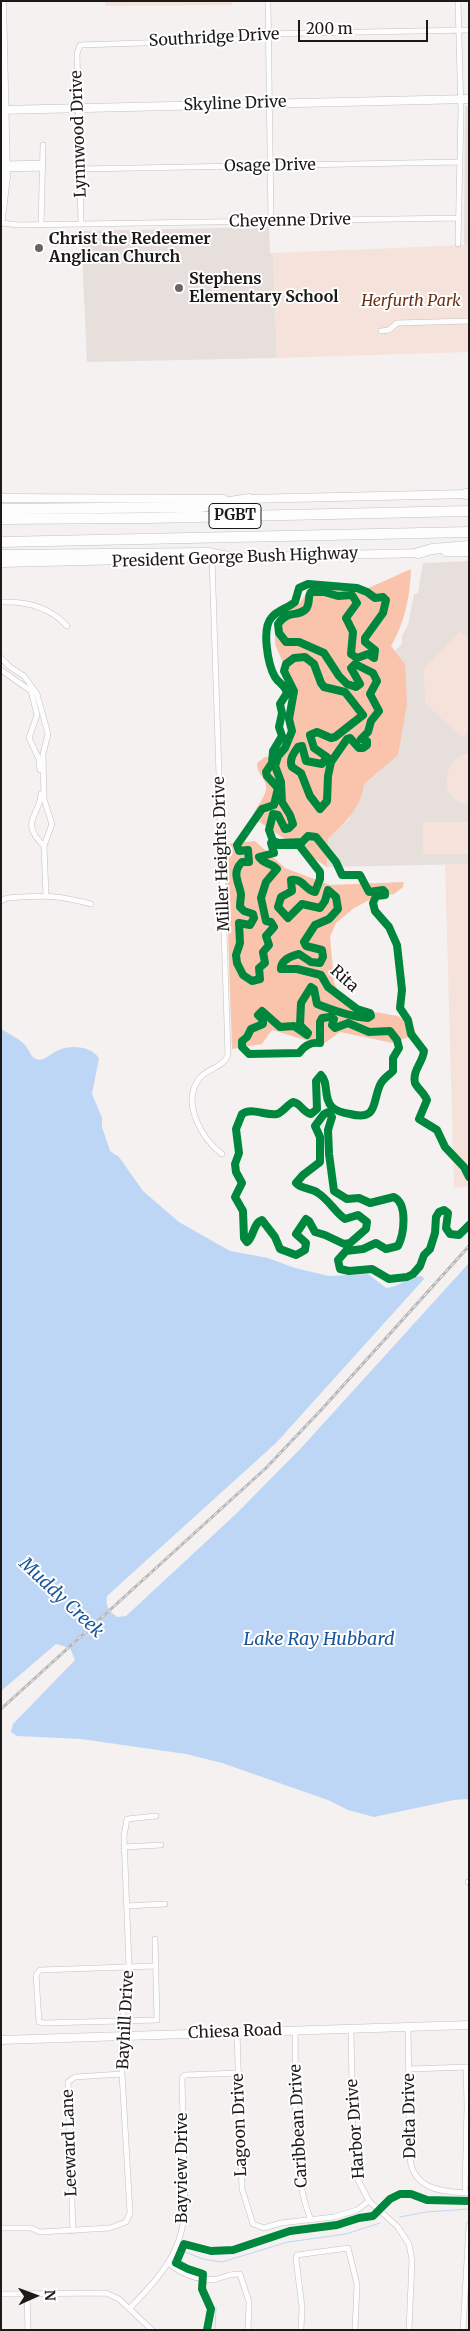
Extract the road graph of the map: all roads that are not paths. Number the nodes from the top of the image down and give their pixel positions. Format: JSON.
{"nodes":[{"id":1,"x":2,"y":1,"type":"edge"},
{"id":2,"x":268,"y":1,"type":"edge"},
{"id":3,"x":458,"y":1,"type":"edge"},
{"id":4,"x":459,"y":30,"type":"junction"},
{"id":5,"x":469,"y":30,"type":"edge"},
{"id":6,"x":268,"y":35,"type":"junction"},
{"id":7,"x":80,"y":45,"type":"joint"},
{"id":8,"x":2,"y":48,"type":"edge"},
{"id":9,"x":465,"y":99,"type":"edge"},
{"id":10,"x":268,"y":102,"type":"junction"},
{"id":11,"x":79,"y":108,"type":"junction"},
{"id":12,"x":3,"y":110,"type":"edge"},
{"id":13,"x":43,"y":145,"type":"dead end"},
{"id":14,"x":458,"y":162,"type":"junction"},
{"id":15,"x":43,"y":165,"type":"junction"},
{"id":16,"x":271,"y":165,"type":"junction"},
{"id":17,"x":6,"y":167,"type":"junction"},
{"id":18,"x":81,"y":170,"type":"junction"},
{"id":19,"x":458,"y":218,"type":"junction"},
{"id":20,"x":1,"y":219,"type":"edge"},
{"id":21,"x":272,"y":222,"type":"junction"},
{"id":22,"x":1,"y":223,"type":"edge"},
{"id":23,"x":81,"y":224,"type":"junction"},
{"id":24,"x":41,"y":225,"type":"junction"},
{"id":25,"x":458,"y":244,"type":"dead end"},
{"id":26,"x":469,"y":321,"type":"edge"},
{"id":27,"x":381,"y":332,"type":"dead end"},
{"id":28,"x":468,"y":494,"type":"edge"},
{"id":29,"x":1,"y":498,"type":"edge"},
{"id":30,"x":249,"y":499,"type":"junction"},
{"id":31,"x":1,"y":509,"type":"edge"},
{"id":32,"x":469,"y":510,"type":"edge"},
{"id":33,"x":1,"y":519,"type":"edge"},
{"id":34,"x":469,"y":532,"type":"edge"},
{"id":35,"x":1,"y":542,"type":"edge"},
{"id":36,"x":469,"y":546,"type":"edge"},
{"id":37,"x":469,"y":552,"type":"edge"},
{"id":38,"x":418,"y":553,"type":"junction"},
{"id":39,"x":1,"y":555,"type":"edge"},
{"id":40,"x":229,"y":557,"type":"junction"},
{"id":41,"x":212,"y":558,"type":"junction"},
{"id":42,"x":1,"y":564,"type":"edge"},
{"id":43,"x":1,"y":602,"type":"edge"},
{"id":44,"x":67,"y":626,"type":"dead end"},
{"id":45,"x":1,"y":658,"type":"edge"},
{"id":46,"x":1,"y":670,"type":"edge"},
{"id":47,"x":29,"y":686,"type":"junction"},
{"id":48,"x":42,"y":776,"type":"junction"},
{"id":49,"x":44,"y":846,"type":"junction"},
{"id":50,"x":46,"y":895,"type":"junction"},
{"id":51,"x":1,"y":901,"type":"edge"},
{"id":52,"x":92,"y":904,"type":"dead end"},
{"id":53,"x":222,"y":1154,"type":"dead end"},
{"id":54,"x":156,"y":1816,"type":"dead end"},
{"id":55,"x":161,"y":1845,"type":"dead end"},
{"id":56,"x":124,"y":1847,"type":"junction"},
{"id":57,"x":165,"y":1904,"type":"dead end"},
{"id":58,"x":127,"y":1906,"type":"junction"},
{"id":59,"x":155,"y":1939,"type":"dead end"},
{"id":60,"x":156,"y":1966,"type":"junction"},
{"id":61,"x":129,"y":1967,"type":"junction"},
{"id":62,"x":123,"y":2021,"type":"junction"},
{"id":63,"x":469,"y":2025,"type":"edge"},
{"id":64,"x":408,"y":2027,"type":"junction"},
{"id":65,"x":351,"y":2029,"type":"junction"},
{"id":66,"x":295,"y":2030,"type":"junction"},
{"id":67,"x":237,"y":2032,"type":"junction"},
{"id":68,"x":123,"y":2034,"type":"junction"},
{"id":69,"x":1,"y":2040,"type":"edge"},
{"id":70,"x":467,"y":2067,"type":"edge"},
{"id":71,"x":409,"y":2069,"type":"junction"},
{"id":72,"x":122,"y":2074,"type":"junction"},
{"id":73,"x":239,"y":2074,"type":"junction"},
{"id":74,"x":467,"y":2193,"type":"edge"},
{"id":75,"x":369,"y":2201,"type":"junction"},
{"id":76,"x":311,"y":2220,"type":"junction"},
{"id":77,"x":469,"y":2225,"type":"edge"},
{"id":78,"x":1,"y":2228,"type":"edge"},
{"id":79,"x":73,"y":2231,"type":"junction"},
{"id":80,"x":169,"y":2264,"type":"junction"},
{"id":81,"x":1,"y":2294,"type":"edge"},
{"id":82,"x":27,"y":2294,"type":"junction"},
{"id":83,"x":130,"y":2308,"type":"junction"},
{"id":84,"x":28,"y":2330,"type":"edge"},
{"id":85,"x":151,"y":2330,"type":"edge"},
{"id":86,"x":248,"y":2330,"type":"edge"},
{"id":87,"x":301,"y":2330,"type":"edge"},
{"id":88,"x":355,"y":2330,"type":"edge"},
{"id":89,"x":409,"y":2330,"type":"edge"},
{"id":90,"x":463,"y":2330,"type":"edge"}],
"edges":[{"from":1,"to":8,"type":"main road"},
{"from":2,"to":6,"type":"street"},
{"from":3,"to":4,"type":"street"},
{"from":4,"to":5,"type":"street","name":"Southridge Drive"},
{"from":4,"to":6,"type":"street","name":"Southridge Drive"},
{"from":4,"to":9,"type":"street"},
{"from":6,"to":7,"type":"street","name":"Southridge Drive"},
{"from":6,"to":10,"type":"street"},
{"from":7,"to":11,"type":"street","name":"Lynnwood Drive"},
{"from":8,"to":12,"type":"main road"},
{"from":9,"to":10,"type":"main road","name":"Skyline Drive"},
{"from":9,"to":14,"type":"street"},
{"from":10,"to":11,"type":"main road","name":"Skyline Drive"},
{"from":10,"to":16,"type":"street"},
{"from":11,"to":12,"type":"main road","name":"Skyline Drive"},
{"from":11,"to":18,"type":"street","name":"Lynnwood Drive"},
{"from":12,"to":17,"type":"main road"},
{"from":13,"to":15,"type":"street"},
{"from":14,"to":16,"type":"street","name":"Osage Drive"},
{"from":14,"to":19,"type":"street"},
{"from":15,"to":17,"type":"street"},
{"from":15,"to":24,"type":"street"},
{"from":16,"to":18,"type":"street","name":"Osage Drive"},
{"from":16,"to":21,"type":"street"},
{"from":17,"to":20,"type":"main road"},
{"from":18,"to":23,"type":"street","name":"Lynnwood Drive"},
{"from":19,"to":21,"type":"street","name":"Cheyenne Drive"},
{"from":19,"to":25,"type":"street"},
{"from":21,"to":23,"type":"street","name":"Cheyenne Drive"},
{"from":22,"to":24,"type":"street","name":"Cheyenne Drive"},
{"from":23,"to":24,"type":"street","name":"Cheyenne Drive"},
{"from":26,"to":27,"type":"street"},
{"from":28,"to":30,"type":"main road"},
{"from":29,"to":30,"type":"main road"},
{"from":30,"to":31,"type":"highway"},
{"from":32,"to":33,"type":"highway","number":"PGBT"},
{"from":34,"to":35,"type":"highway","number":"PGBT"},
{"from":36,"to":38,"type":"highway"},
{"from":37,"to":38,"type":"main road","name":"President George Bush Highway"},
{"from":38,"to":40,"type":"main road","name":"President George Bush Highway"},
{"from":39,"to":40,"type":"highway"},
{"from":40,"to":41,"type":"main road","name":"President George Bush Highway"},
{"from":41,"to":42,"type":"main road","name":"President George Bush Highway"},
{"from":41,"to":53,"type":"street","name":"Miller Heights Drive"},
{"from":43,"to":44,"type":"street"},
{"from":45,"to":47,"type":"street"},
{"from":46,"to":47,"type":"street"},
{"from":47,"to":48,"type":"street"},
{"from":47,"to":48,"type":"street"},
{"from":48,"to":49,"type":"street"},
{"from":48,"to":49,"type":"street"},
{"from":49,"to":50,"type":"street"},
{"from":50,"to":51,"type":"street"},
{"from":50,"to":52,"type":"street"},
{"from":54,"to":56,"type":"street","name":"Bayhill Drive"},
{"from":55,"to":56,"type":"street"},
{"from":56,"to":58,"type":"street","name":"Bayhill Drive"},
{"from":57,"to":58,"type":"street"},
{"from":58,"to":61,"type":"street","name":"Bayhill Drive"},
{"from":59,"to":60,"type":"street"},
{"from":60,"to":61,"type":"street"},
{"from":60,"to":62,"type":"street"},
{"from":61,"to":62,"type":"street","name":"Bayhill Drive"},
{"from":61,"to":62,"type":"street"},
{"from":62,"to":68,"type":"street","name":"Bayhill Drive"},
{"from":63,"to":64,"type":"main road","name":"Chiesa Road"},
{"from":64,"to":65,"type":"main road","name":"Chiesa Road"},
{"from":64,"to":71,"type":"street","name":"Delta Drive"},
{"from":65,"to":66,"type":"main road","name":"Chiesa Road"},
{"from":65,"to":75,"type":"street","name":"Harbor Drive"},
{"from":66,"to":67,"type":"main road","name":"Chiesa Road"},
{"from":66,"to":76,"type":"street","name":"Caribbean Drive"},
{"from":67,"to":68,"type":"main road","name":"Chiesa Road"},
{"from":67,"to":73,"type":"street","name":"Lagoon Drive"},
{"from":68,"to":69,"type":"main road","name":"Chiesa Road"},
{"from":68,"to":72,"type":"street","name":"Bayhill Drive"},
{"from":70,"to":71,"type":"street"},
{"from":70,"to":74,"type":"street"},
{"from":71,"to":74,"type":"street","name":"Delta Drive"},
{"from":72,"to":79,"type":"street","name":"Bayhill Drive"},
{"from":72,"to":79,"type":"street","name":"Leeward Lane"},
{"from":73,"to":76,"type":"street","name":"Lagoon Drive"},
{"from":73,"to":80,"type":"street","name":"Bayview Drive"},
{"from":75,"to":76,"type":"street"},
{"from":75,"to":89,"type":"street","name":"Harbor Drive"},
{"from":77,"to":90,"type":"street"},
{"from":78,"to":79,"type":"street"},
{"from":80,"to":83,"type":"street","name":"Bayview Drive"},
{"from":80,"to":86,"type":"street"},
{"from":81,"to":82,"type":"street"},
{"from":82,"to":83,"type":"street"},
{"from":82,"to":84,"type":"street"},
{"from":83,"to":85,"type":"street"},
{"from":87,"to":88,"type":"street"}]}
